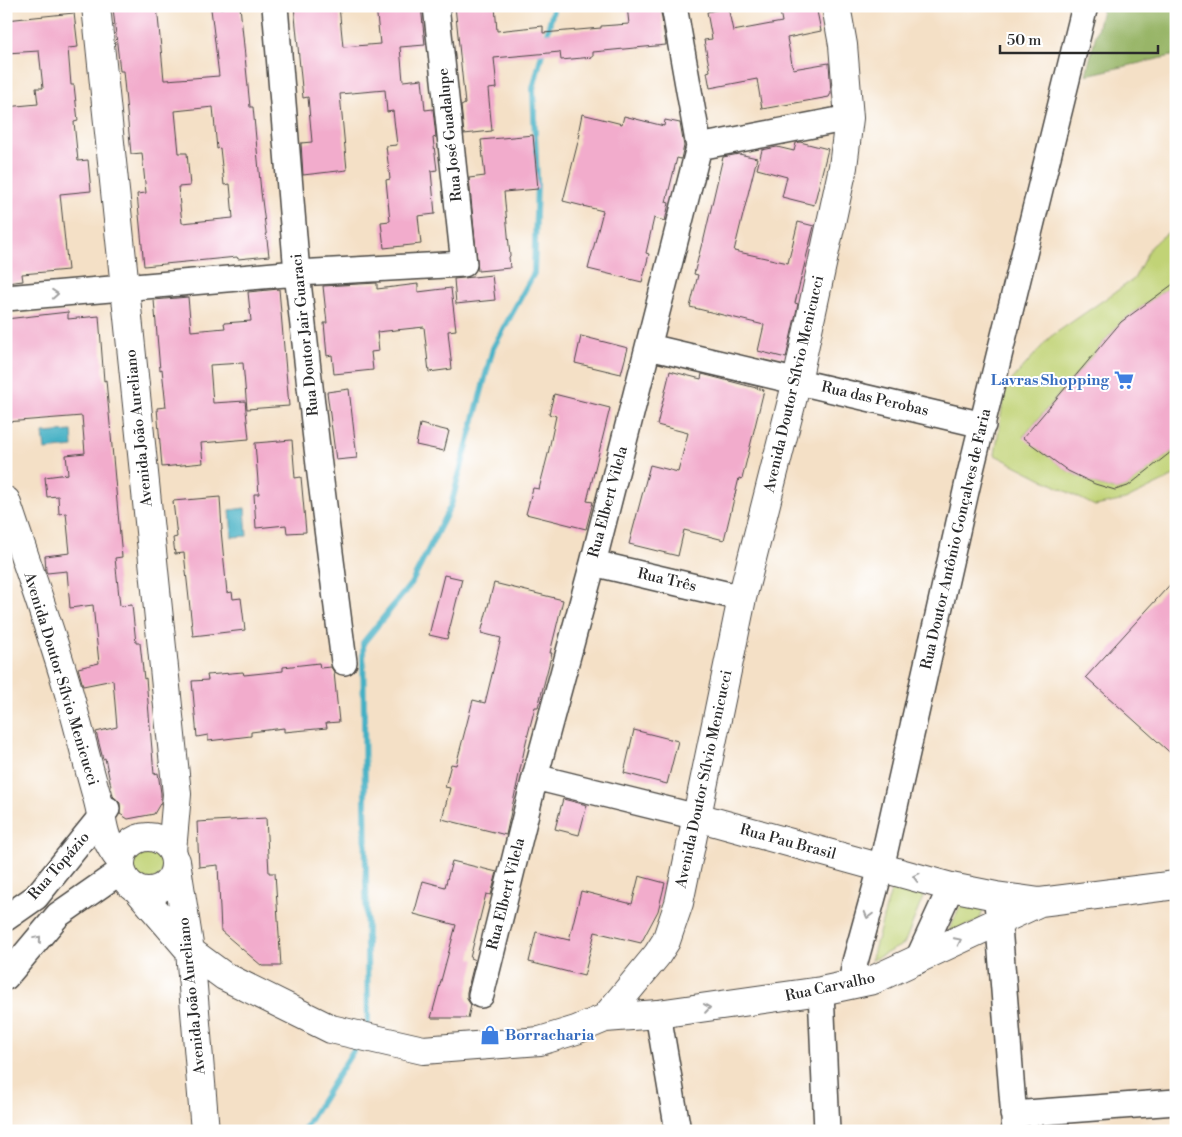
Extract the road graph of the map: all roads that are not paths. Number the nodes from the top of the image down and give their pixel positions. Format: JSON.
{"nodes":[{"id":1,"x":96,"y":6,"type":"edge"},
{"id":2,"x":275,"y":6,"type":"edge"},
{"id":3,"x":436,"y":6,"type":"edge"},
{"id":4,"x":674,"y":6,"type":"edge"},
{"id":5,"x":836,"y":6,"type":"edge"},
{"id":6,"x":1085,"y":6,"type":"edge"},
{"id":7,"x":849,"y":118,"type":"junction"},
{"id":8,"x":699,"y":148,"type":"junction"},
{"id":9,"x":298,"y":273,"type":"junction"},
{"id":10,"x":125,"y":289,"type":"junction"},
{"id":11,"x":6,"y":298,"type":"edge"},
{"id":12,"x":649,"y":347,"type":"junction"},
{"id":13,"x":797,"y":381,"type":"junction"},
{"id":14,"x":983,"y":425,"type":"junction"},
{"id":15,"x":6,"y":502,"type":"edge"},
{"id":16,"x":592,"y":563,"type":"junction"},
{"id":17,"x":742,"y":598,"type":"junction"},
{"id":18,"x":344,"y":662,"type":"dead end"},
{"id":19,"x":536,"y":776,"type":"junction"},
{"id":20,"x":176,"y":794,"type":"junction"},
{"id":21,"x":102,"y":808,"type":"junction"},
{"id":22,"x":696,"y":817,"type":"junction"},
{"id":23,"x":174,"y":856,"type":"junction"},
{"id":24,"x":132,"y":859,"type":"junction"},
{"id":25,"x":881,"y":868,"type":"junction"},
{"id":26,"x":1176,"y":885,"type":"edge"},
{"id":27,"x":952,"y":887,"type":"junction"},
{"id":28,"x":36,"y":897,"type":"junction"},
{"id":29,"x":997,"y":909,"type":"junction"},
{"id":30,"x":58,"y":915,"type":"junction"},
{"id":31,"x":6,"y":918,"type":"edge"},
{"id":32,"x":190,"y":951,"type":"junction"},
{"id":33,"x":917,"y":960,"type":"junction"},
{"id":34,"x":6,"y":977,"type":"edge"},
{"id":35,"x":851,"y":985,"type":"junction"},
{"id":36,"x":821,"y":991,"type":"junction"},
{"id":37,"x":481,"y":995,"type":"dead end"},
{"id":38,"x":658,"y":1014,"type":"junction"},
{"id":39,"x":605,"y":1018,"type":"junction"},
{"id":40,"x":1176,"y":1102,"type":"edge"},
{"id":41,"x":1014,"y":1122,"type":"edge"},
{"id":42,"x":205,"y":1131,"type":"edge"},
{"id":43,"x":678,"y":1131,"type":"edge"},
{"id":44,"x":827,"y":1131,"type":"edge"}],
"edges":[{"from":1,"to":10,"type":"main road","name":"Avenida João Aureliano"},
{"from":2,"to":9,"type":"street","name":"Rua Doutor Jair Guaraci"},
{"from":3,"to":9,"type":"street","name":"Rua José Guadalupe"},
{"from":4,"to":8,"type":"street","name":"Rua Elbert Vilela"},
{"from":5,"to":7,"type":"main road","name":"Avenida Doutor Sílvio Menicucci"},
{"from":6,"to":14,"type":"street","name":"Rua Doutor Antônio Gonçalves de Faria"},
{"from":7,"to":8,"type":"street"},
{"from":7,"to":13,"type":"main road","name":"Avenida Doutor Sílvio Menicucci"},
{"from":8,"to":12,"type":"street","name":"Rua Elbert Vilela"},
{"from":9,"to":10,"type":"street"},
{"from":9,"to":18,"type":"street","name":"Rua Doutor Jair Guaraci"},
{"from":11,"to":10,"type":"street","one_way":true},
{"from":10,"to":20,"type":"main road","name":"Avenida João Aureliano"},
{"from":12,"to":13,"type":"street","name":"Rua das Perobas"},
{"from":12,"to":16,"type":"street","name":"Rua Elbert Vilela"},
{"from":13,"to":14,"type":"street","name":"Rua das Perobas"},
{"from":13,"to":17,"type":"main road","name":"Avenida Doutor Sílvio Menicucci"},
{"from":14,"to":25,"type":"street","name":"Rua Doutor Antônio Gonçalves de Faria"},
{"from":15,"to":21,"type":"main road","name":"Avenida Doutor Sílvio Menicucci"},
{"from":16,"to":17,"type":"street","name":"Rua Três"},
{"from":16,"to":19,"type":"street","name":"Rua Elbert Vilela"},
{"from":17,"to":22,"type":"main road","name":"Avenida Doutor Sílvio Menicucci"},
{"from":19,"to":22,"type":"street","name":"Rua Pau Brasil"},
{"from":19,"to":37,"type":"street","name":"Rua Elbert Vilela"},
{"from":20,"to":23,"type":"main road","name":"Avenida João Aureliano"},
{"from":20,"to":24,"type":"main road"},
{"from":21,"to":24,"type":"main road","name":"Avenida Doutor Sílvio Menicucci"},
{"from":21,"to":28,"type":"street","name":"Rua Topázio"},
{"from":22,"to":25,"type":"main road","name":"Rua Pau Brasil"},
{"from":22,"to":39,"type":"main road","name":"Avenida Doutor Sílvio Menicucci"},
{"from":23,"to":24,"type":"main road"},
{"from":23,"to":24,"type":"main road"},
{"from":23,"to":32,"type":"main road","name":"Avenida João Aureliano"},
{"from":24,"to":30,"type":"street"},
{"from":24,"to":32,"type":"main road","name":"Avenida Doutor Sílvio Menicucci"},
{"from":27,"to":25,"type":"main road","name":"Rua Pau Brasil","one_way":true},
{"from":25,"to":35,"type":"street","name":"Rua Doutor Antônio Gonçalves de Faria","one_way":true},
{"from":26,"to":29,"type":"main road","name":"Rua Pau Brasil"},
{"from":27,"to":29,"type":"main road","name":"Rua Pau Brasil"},
{"from":27,"to":33,"type":"street"},
{"from":28,"to":30,"type":"street"},
{"from":28,"to":31,"type":"street","name":"Rua Topázio"},
{"from":33,"to":29,"type":"main road","name":"Rua Carvalho","one_way":true},
{"from":29,"to":41,"type":"street"},
{"from":34,"to":30,"type":"street","one_way":true},
{"from":32,"to":39,"type":"main road","name":"Avenida Doutor Sílvio Menicucci"},
{"from":32,"to":42,"type":"main road","name":"Avenida João Aureliano"},
{"from":33,"to":35,"type":"main road","name":"Rua Carvalho"},
{"from":35,"to":36,"type":"main road","name":"Rua Carvalho"},
{"from":38,"to":36,"type":"main road","name":"Rua Carvalho","one_way":true},
{"from":36,"to":44,"type":"street"},
{"from":38,"to":39,"type":"main road","name":"Rua Carvalho"},
{"from":38,"to":43,"type":"street"},
{"from":40,"to":41,"type":"street"}]}
